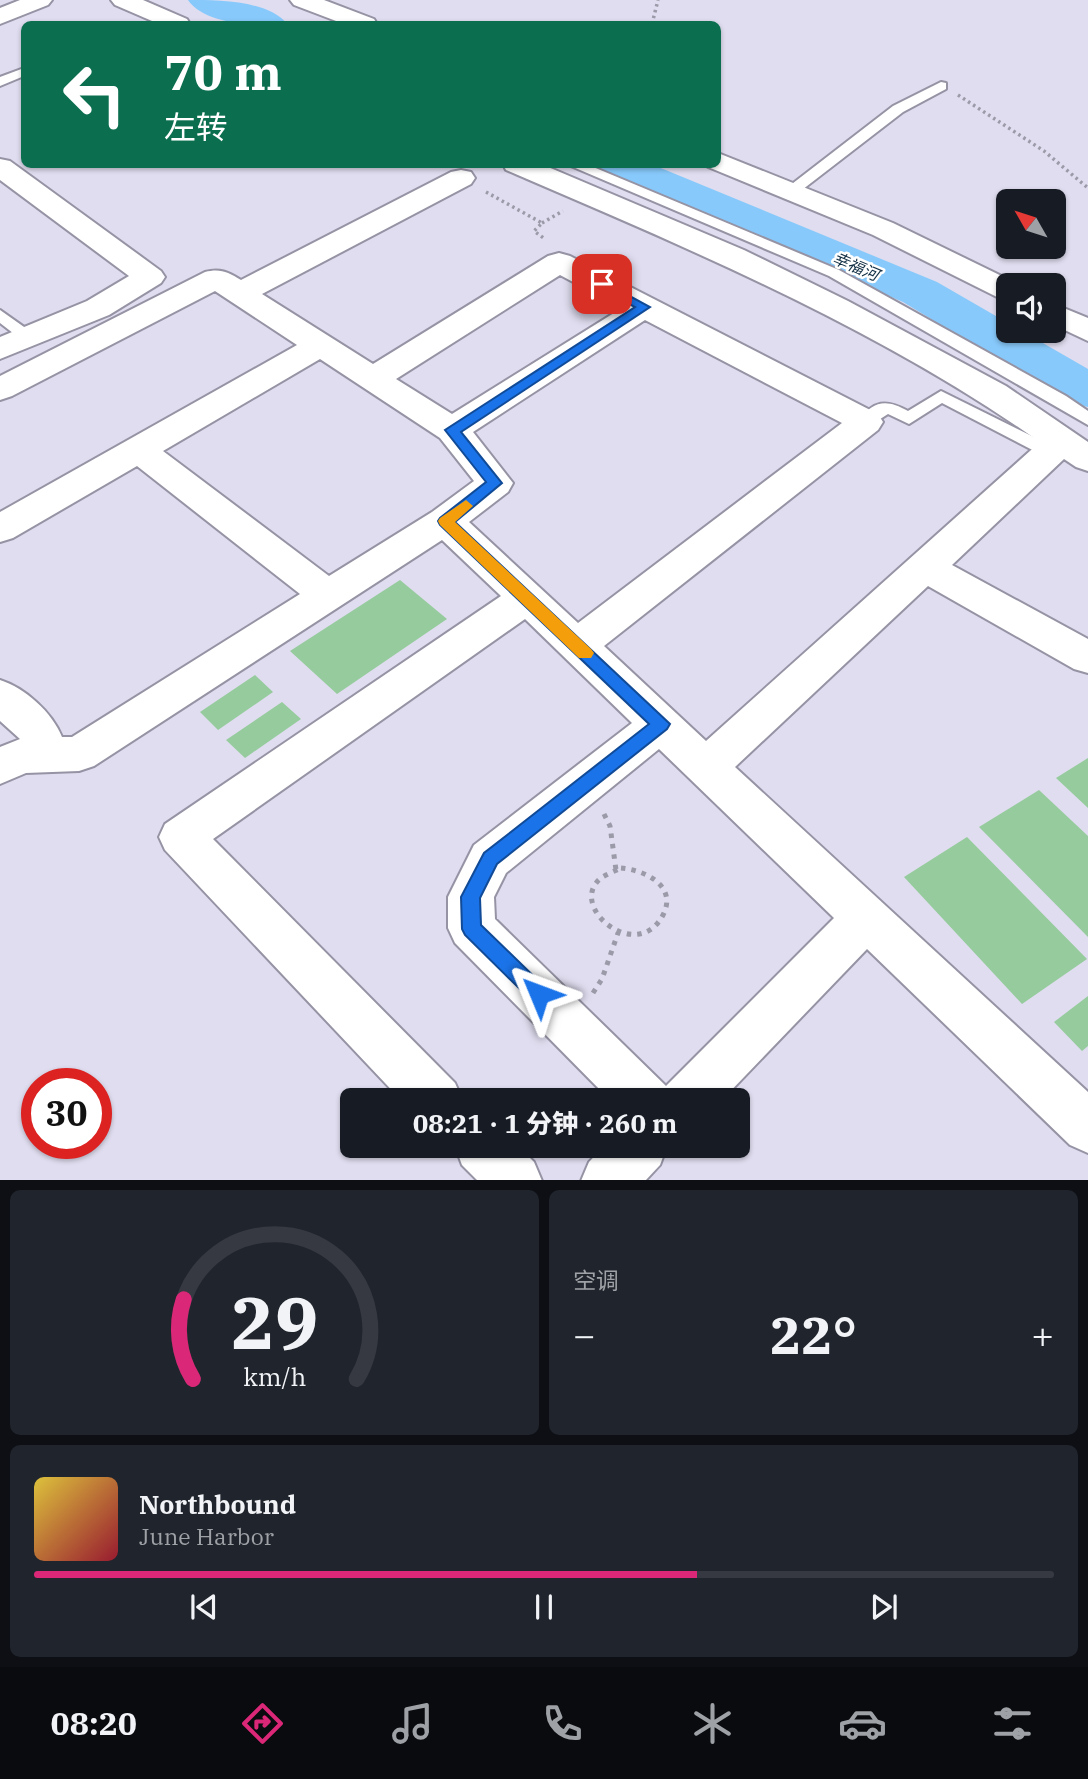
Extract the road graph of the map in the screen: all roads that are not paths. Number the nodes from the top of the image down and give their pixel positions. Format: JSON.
{"nodes":[{"id":1,"x":40,"y":0,"type":"edge"},
{"id":2,"x":123,"y":0,"type":"edge"},
{"id":3,"x":302,"y":0,"type":"edge"},
{"id":4,"x":0,"y":17,"type":"edge"},
{"id":5,"x":171,"y":21,"type":"edge"},
{"id":6,"x":357,"y":21,"type":"edge"},
{"id":7,"x":21,"y":73,"type":"edge"},
{"id":8,"x":0,"y":82,"type":"edge"},
{"id":9,"x":941,"y":86,"type":"road end"},
{"id":10,"x":721,"y":162,"type":"edge"},
{"id":11,"x":0,"y":167,"type":"edge"},
{"id":12,"x":542,"y":168,"type":"edge"},
{"id":13,"x":575,"y":173,"type":"edge"},
{"id":14,"x":461,"y":178,"type":"road end"},
{"id":15,"x":793,"y":190,"type":"junction"},
{"id":16,"x":686,"y":223,"type":"junction"},
{"id":17,"x":808,"y":262,"type":"junction"},
{"id":18,"x":783,"y":281,"type":"junction"},
{"id":19,"x":996,"y":284,"type":"edge"},
{"id":20,"x":868,"y":290,"type":"junction"},
{"id":21,"x":240,"y":293,"type":"junction"},
{"id":22,"x":644,"y":307,"type":"junction"},
{"id":23,"x":837,"y":309,"type":"junction"},
{"id":24,"x":0,"y":315,"type":"edge"},
{"id":25,"x":1066,"y":319,"type":"edge"},
{"id":26,"x":1088,"y":331,"type":"edge"},
{"id":27,"x":28,"y":337,"type":"junction"},
{"id":28,"x":321,"y":345,"type":"junction"},
{"id":29,"x":0,"y":349,"type":"edge"},
{"id":30,"x":373,"y":379,"type":"junction"},
{"id":31,"x":0,"y":389,"type":"edge"},
{"id":32,"x":866,"y":422,"type":"junction"},
{"id":33,"x":452,"y":430,"type":"junction"},
{"id":34,"x":1072,"y":437,"type":"edge"},
{"id":35,"x":138,"y":449,"type":"junction"},
{"id":36,"x":446,"y":521,"type":"junction"},
{"id":37,"x":0,"y":529,"type":"edge"},
{"id":38,"x":925,"y":567,"type":"junction"},
{"id":39,"x":329,"y":596,"type":"junction"},
{"id":40,"x":527,"y":598,"type":"junction"},
{"id":41,"x":577,"y":645,"type":"junction"},
{"id":42,"x":1088,"y":658,"type":"edge"},
{"id":43,"x":0,"y":696,"type":"edge"},
{"id":44,"x":661,"y":724,"type":"junction"},
{"id":45,"x":47,"y":755,"type":"junction"},
{"id":46,"x":0,"y":766,"type":"edge"},
{"id":47,"x":706,"y":767,"type":"junction"},
{"id":48,"x":866,"y":918,"type":"junction"},
{"id":49,"x":424,"y":1088,"type":"edge"},
{"id":50,"x":634,"y":1088,"type":"edge"},
{"id":51,"x":699,"y":1088,"type":"edge"},
{"id":52,"x":1088,"y":1127,"type":"edge"},
{"id":53,"x":493,"y":1158,"type":"edge"},
{"id":54,"x":630,"y":1158,"type":"edge"},
{"id":55,"x":514,"y":1180,"type":"edge"},
{"id":56,"x":609,"y":1180,"type":"edge"}],
"edges":[{"from":1,"to":4,"type":"street"},
{"from":2,"to":5,"type":"street"},
{"from":3,"to":6,"type":"street"},
{"from":7,"to":8,"type":"lane"},
{"from":9,"to":15,"type":"lane"},
{"from":10,"to":15,"type":"street"},
{"from":11,"to":27,"type":"street"},
{"from":12,"to":13,"type":"street"},
{"from":13,"to":16,"type":"street"},
{"from":14,"to":21,"type":"street"},
{"from":15,"to":19,"type":"street"},
{"from":16,"to":17,"type":"lane"},
{"from":16,"to":18,"type":"street"},
{"from":17,"to":18,"type":"lane"},
{"from":17,"to":20,"type":"lane"},
{"from":18,"to":23,"type":"street"},
{"from":20,"to":23,"type":"lane"},
{"from":20,"to":34,"type":"lane"},
{"from":21,"to":28,"type":"street"},
{"from":21,"to":31,"type":"street"},
{"from":22,"to":30,"type":"street"},
{"from":22,"to":32,"type":"street"},
{"from":22,"to":33,"type":"street"},
{"from":23,"to":34,"type":"street"},
{"from":24,"to":27,"type":"lane"},
{"from":25,"to":26,"type":"street"},
{"from":27,"to":29,"type":"street"},
{"from":28,"to":30,"type":"street"},
{"from":28,"to":35,"type":"street"},
{"from":30,"to":33,"type":"street"},
{"from":32,"to":34,"type":"lane"},
{"from":32,"to":41,"type":"street"},
{"from":33,"to":36,"type":"street"},
{"from":34,"to":38,"type":"street"},
{"from":35,"to":37,"type":"street"},
{"from":35,"to":39,"type":"street"},
{"from":36,"to":39,"type":"street"},
{"from":36,"to":40,"type":"street"},
{"from":38,"to":42,"type":"street"},
{"from":38,"to":47,"type":"street"},
{"from":39,"to":45,"type":"street"},
{"from":40,"to":41,"type":"street"},
{"from":40,"to":49,"type":"street"},
{"from":41,"to":44,"type":"street"},
{"from":43,"to":45,"type":"street"},
{"from":44,"to":47,"type":"street"},
{"from":44,"to":50,"type":"street"},
{"from":45,"to":46,"type":"street"},
{"from":47,"to":48,"type":"street"},
{"from":48,"to":51,"type":"street"},
{"from":48,"to":52,"type":"street"},
{"from":53,"to":55,"type":"street"},
{"from":54,"to":56,"type":"street"}]}
